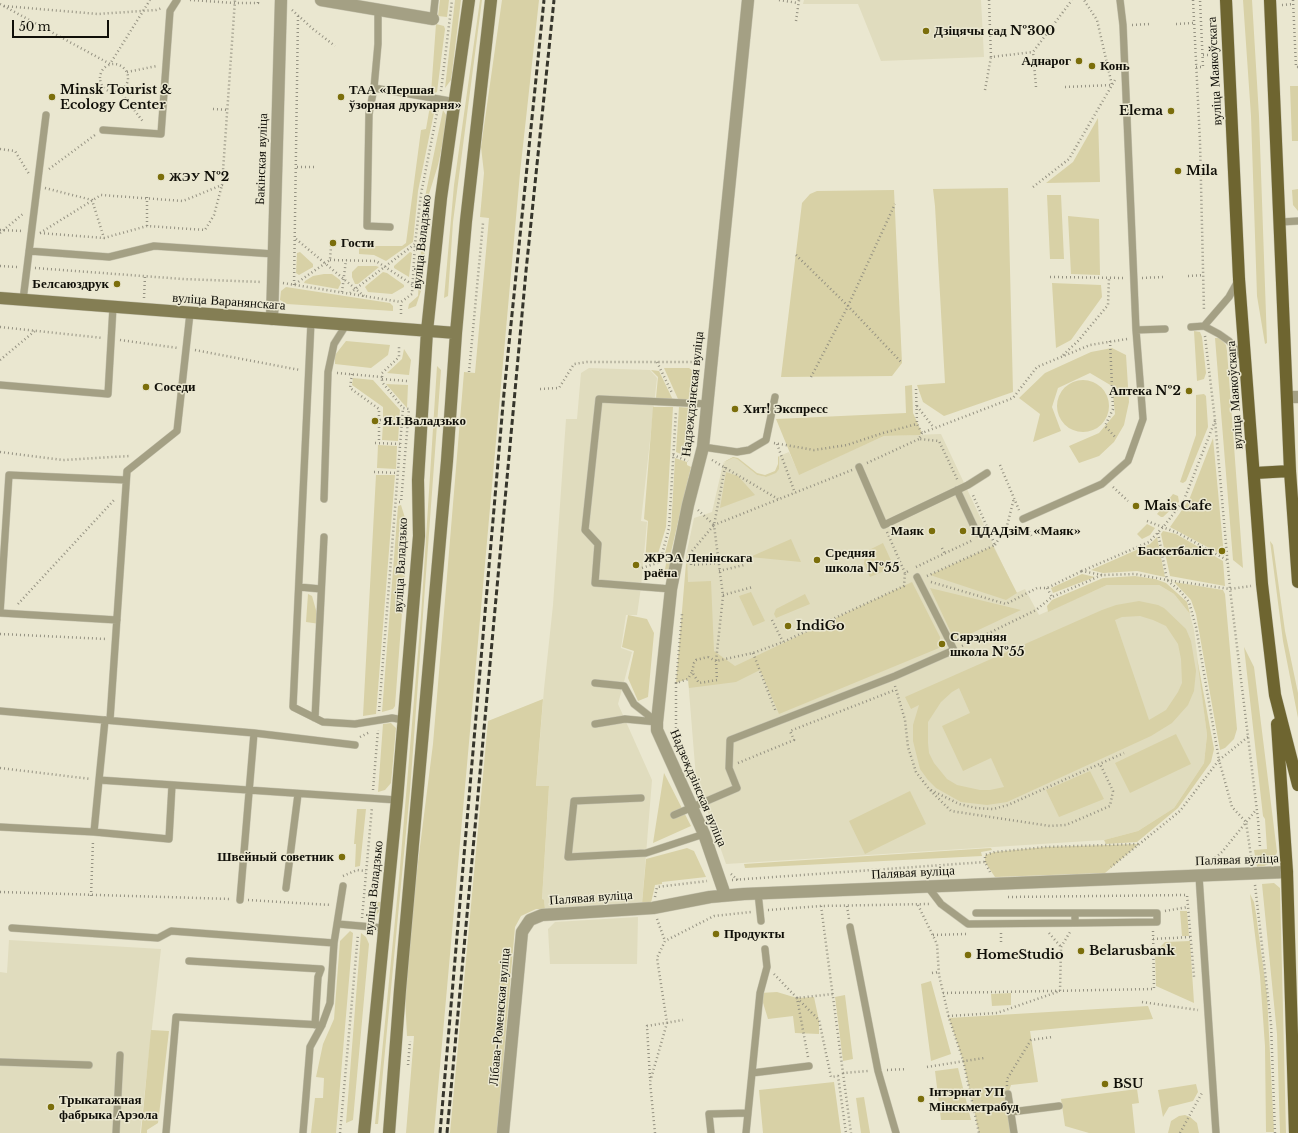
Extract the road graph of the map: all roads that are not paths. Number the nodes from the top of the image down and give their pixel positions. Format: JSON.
{"nodes":[{"id":1,"x":281,"y":0,"type":"edge"},
{"id":2,"x":322,"y":0,"type":"edge"},
{"id":3,"x":435,"y":0,"type":"edge"},
{"id":4,"x":469,"y":0,"type":"edge"},
{"id":5,"x":491,"y":0,"type":"edge"},
{"id":6,"x":748,"y":0,"type":"edge"},
{"id":7,"x":1120,"y":0,"type":"edge"},
{"id":8,"x":1226,"y":0,"type":"edge"},
{"id":9,"x":1270,"y":0,"type":"edge"},
{"id":10,"x":176,"y":2,"type":"edge"},
{"id":11,"x":378,"y":9,"type":"junction"},
{"id":12,"x":433,"y":18,"type":"joint"},
{"id":13,"x":374,"y":88,"type":"junction"},
{"id":14,"x":456,"y":102,"type":"junction"},
{"id":15,"x":46,"y":115,"type":"dead end"},
{"id":16,"x":103,"y":130,"type":"road end"},
{"id":17,"x":1298,"y":221,"type":"edge"},
{"id":18,"x":1280,"y":222,"type":"junction"},
{"id":19,"x":390,"y":226,"type":"dead end"},
{"id":20,"x":29,"y":251,"type":"junction"},
{"id":21,"x":274,"y":254,"type":"junction"},
{"id":22,"x":1239,"y":279,"type":"junction"},
{"id":23,"x":0,"y":298,"type":"edge"},
{"id":24,"x":23,"y":300,"type":"junction"},
{"id":25,"x":113,"y":307,"type":"junction"},
{"id":26,"x":190,"y":313,"type":"junction"},
{"id":27,"x":272,"y":319,"type":"junction"},
{"id":28,"x":311,"y":322,"type":"junction"},
{"id":29,"x":346,"y":325,"type":"junction"},
{"id":30,"x":1204,"y":326,"type":"junction"},
{"id":31,"x":1191,"y":327,"type":"dead end"},
{"id":32,"x":1165,"y":329,"type":"dead end"},
{"id":33,"x":1136,"y":330,"type":"junction"},
{"id":34,"x":427,"y":331,"type":"junction"},
{"id":35,"x":456,"y":333,"type":"junction"},
{"id":36,"x":1246,"y":362,"type":"junction"},
{"id":37,"x":0,"y":385,"type":"edge"},
{"id":38,"x":775,"y":397,"type":"dead end"},
{"id":39,"x":1293,"y":397,"type":"edge"},
{"id":40,"x":708,"y":404,"type":"junction"},
{"id":41,"x":703,"y":447,"type":"junction"},
{"id":42,"x":859,"y":467,"type":"road end"},
{"id":43,"x":1290,"y":471,"type":"junction"},
{"id":44,"x":987,"y":473,"type":"dead end"},
{"id":45,"x":1254,"y":473,"type":"junction"},
{"id":46,"x":126,"y":484,"type":"junction"},
{"id":47,"x":962,"y":487,"type":"junction"},
{"id":48,"x":324,"y":499,"type":"dead end"},
{"id":49,"x":1023,"y":519,"type":"dead end"},
{"id":50,"x":978,"y":535,"type":"road end"},
{"id":51,"x":324,"y":537,"type":"dead end"},
{"id":52,"x":919,"y":578,"type":"road end"},
{"id":53,"x":1298,"y":582,"type":"edge"},
{"id":54,"x":299,"y":587,"type":"junction"},
{"id":55,"x":321,"y":589,"type":"junction"},
{"id":56,"x":671,"y":590,"type":"junction"},
{"id":57,"x":117,"y":620,"type":"junction"},
{"id":58,"x":595,"y":683,"type":"dead end"},
{"id":59,"x":1275,"y":695,"type":"junction"},
{"id":60,"x":0,"y":711,"type":"edge"},
{"id":61,"x":315,"y":718,"type":"junction"},
{"id":62,"x":107,"y":720,"type":"junction"},
{"id":63,"x":404,"y":720,"type":"junction"},
{"id":64,"x":657,"y":722,"type":"junction"},
{"id":65,"x":595,"y":724,"type":"dead end"},
{"id":66,"x":254,"y":733,"type":"junction"},
{"id":67,"x":355,"y":745,"type":"road end"},
{"id":68,"x":99,"y":780,"type":"junction"},
{"id":69,"x":172,"y":785,"type":"junction"},
{"id":70,"x":1298,"y":785,"type":"edge"},
{"id":71,"x":249,"y":790,"type":"junction"},
{"id":72,"x":298,"y":794,"type":"junction"},
{"id":73,"x":641,"y":798,"type":"dead end"},
{"id":74,"x":397,"y":800,"type":"junction"},
{"id":75,"x":693,"y":807,"type":"junction"},
{"id":76,"x":674,"y":815,"type":"dead end"},
{"id":77,"x":0,"y":827,"type":"edge"},
{"id":78,"x":94,"y":832,"type":"junction"},
{"id":79,"x":704,"y":834,"type":"junction"},
{"id":80,"x":1287,"y":872,"type":"junction"},
{"id":81,"x":1199,"y":876,"type":"junction"},
{"id":82,"x":344,"y":886,"type":"dead end"},
{"id":83,"x":928,"y":887,"type":"junction"},
{"id":84,"x":286,"y":888,"type":"dead end"},
{"id":85,"x":758,"y":893,"type":"junction"},
{"id":86,"x":725,"y":895,"type":"junction"},
{"id":87,"x":240,"y":900,"type":"road end"},
{"id":88,"x":976,"y":913,"type":"dead end"},
{"id":89,"x":1076,"y":913,"type":"junction"},
{"id":90,"x":542,"y":915,"type":"joint"},
{"id":91,"x":761,"y":921,"type":"dead end"},
{"id":92,"x":1075,"y":923,"type":"junction"},
{"id":93,"x":338,"y":924,"type":"junction"},
{"id":94,"x":850,"y":925,"type":"road end"},
{"id":95,"x":12,"y":928,"type":"dead end"},
{"id":96,"x":384,"y":928,"type":"junction"},
{"id":97,"x":334,"y":943,"type":"junction"},
{"id":98,"x":765,"y":948,"type":"dead end"},
{"id":99,"x":189,"y":961,"type":"dead end"},
{"id":100,"x":319,"y":1025,"type":"junction"},
{"id":101,"x":120,"y":1055,"type":"dead end"},
{"id":102,"x":0,"y":1062,"type":"edge"},
{"id":103,"x":89,"y":1064,"type":"dead end"},
{"id":104,"x":809,"y":1066,"type":"road end"},
{"id":105,"x":752,"y":1072,"type":"junction"},
{"id":106,"x":1008,"y":1094,"type":"road end"},
{"id":107,"x":1059,"y":1106,"type":"dead end"},
{"id":108,"x":1011,"y":1112,"type":"junction"},
{"id":109,"x":748,"y":1113,"type":"junction"},
{"id":110,"x":116,"y":1133,"type":"edge"},
{"id":111,"x":166,"y":1133,"type":"edge"},
{"id":112,"x":303,"y":1133,"type":"edge"},
{"id":113,"x":364,"y":1133,"type":"edge"},
{"id":114,"x":389,"y":1133,"type":"edge"},
{"id":115,"x":503,"y":1133,"type":"edge"},
{"id":116,"x":711,"y":1133,"type":"edge"},
{"id":117,"x":746,"y":1133,"type":"edge"},
{"id":118,"x":896,"y":1133,"type":"edge"},
{"id":119,"x":1014,"y":1133,"type":"edge"},
{"id":120,"x":1216,"y":1133,"type":"edge"},
{"id":121,"x":1295,"y":1133,"type":"edge"}],
"edges":[{"from":1,"to":21,"type":"street","name":"Бакінская вуліца"},
{"from":2,"to":11,"type":"street"},
{"from":3,"to":12,"type":"lane"},
{"from":4,"to":14,"type":"main road","name":"вуліца Валадзько"},
{"from":5,"to":35,"type":"main road"},
{"from":6,"to":40,"type":"street","name":"Надзеждзінская вуліца"},
{"from":7,"to":33,"type":"lane"},
{"from":8,"to":22,"type":"main road","name":"вуліца Маякоўскага"},
{"from":9,"to":18,"type":"main road"},
{"from":10,"to":16,"type":"lane"},
{"from":11,"to":12,"type":"street"},
{"from":11,"to":13,"type":"lane"},
{"from":13,"to":14,"type":"lane"},
{"from":13,"to":19,"type":"lane"},
{"from":14,"to":34,"type":"main road","name":"вуліца Валадзько"},
{"from":15,"to":20,"type":"lane"},
{"from":17,"to":18,"type":"lane"},
{"from":18,"to":39,"type":"main road"},
{"from":20,"to":21,"type":"lane"},
{"from":20,"to":24,"type":"lane"},
{"from":21,"to":27,"type":"street","name":"Бакінская вуліца"},
{"from":22,"to":30,"type":"lane"},
{"from":22,"to":36,"type":"main road","name":"вуліца Маякоўскага"},
{"from":23,"to":24,"type":"main road","name":"вуліца Варанянскага"},
{"from":24,"to":25,"type":"main road","name":"вуліца Варанянскага"},
{"from":25,"to":26,"type":"main road","name":"вуліца Варанянскага"},
{"from":25,"to":37,"type":"lane"},
{"from":26,"to":27,"type":"main road","name":"вуліца Варанянскага"},
{"from":26,"to":46,"type":"lane"},
{"from":27,"to":28,"type":"main road","name":"вуліца Варанянскага"},
{"from":28,"to":29,"type":"main road","name":"вуліца Варанянскага"},
{"from":28,"to":54,"type":"lane"},
{"from":29,"to":34,"type":"main road","name":"вуліца Варанянскага"},
{"from":29,"to":48,"type":"lane"},
{"from":30,"to":31,"type":"lane"},
{"from":30,"to":36,"type":"lane"},
{"from":32,"to":33,"type":"lane"},
{"from":33,"to":49,"type":"lane"},
{"from":34,"to":35,"type":"main road","name":"вуліца Варанянскага"},
{"from":34,"to":63,"type":"main road","name":"вуліца Валадзько"},
{"from":35,"to":114,"type":"main road"},
{"from":36,"to":45,"type":"main road","name":"вуліца Маякоўскага"},
{"from":38,"to":41,"type":"lane"},
{"from":39,"to":43,"type":"main road"},
{"from":40,"to":41,"type":"street","name":"Надзеждзінская вуліца"},
{"from":40,"to":56,"type":"lane"},
{"from":41,"to":56,"type":"street","name":"Надзеждзінская вуліца"},
{"from":42,"to":47,"type":"lane"},
{"from":43,"to":45,"type":"main road"},
{"from":43,"to":53,"type":"main road"},
{"from":44,"to":47,"type":"lane"},
{"from":45,"to":59,"type":"main road","name":"вуліца Маякоўскага"},
{"from":46,"to":57,"type":"lane"},
{"from":46,"to":57,"type":"lane"},
{"from":47,"to":50,"type":"lane"},
{"from":51,"to":55,"type":"lane"},
{"from":52,"to":75,"type":"lane"},
{"from":54,"to":55,"type":"lane"},
{"from":54,"to":61,"type":"lane"},
{"from":55,"to":61,"type":"lane"},
{"from":56,"to":64,"type":"street","name":"Надзеждзінская вуліца"},
{"from":57,"to":62,"type":"lane"},
{"from":58,"to":64,"type":"lane"},
{"from":59,"to":70,"type":"main road","name":"вуліца Маякоўскага"},
{"from":59,"to":80,"type":"main road"},
{"from":60,"to":62,"type":"lane"},
{"from":61,"to":63,"type":"lane"},
{"from":62,"to":66,"type":"lane"},
{"from":62,"to":68,"type":"lane"},
{"from":63,"to":74,"type":"main road","name":"вуліца Валадзько"},
{"from":64,"to":65,"type":"lane"},
{"from":64,"to":75,"type":"street","name":"Надзеждзінская вуліца"},
{"from":66,"to":67,"type":"lane"},
{"from":66,"to":71,"type":"lane"},
{"from":68,"to":69,"type":"lane"},
{"from":68,"to":78,"type":"lane"},
{"from":69,"to":71,"type":"lane"},
{"from":69,"to":78,"type":"lane"},
{"from":71,"to":72,"type":"lane"},
{"from":71,"to":87,"type":"lane"},
{"from":72,"to":74,"type":"lane"},
{"from":72,"to":84,"type":"lane"},
{"from":73,"to":79,"type":"lane"},
{"from":74,"to":96,"type":"main road","name":"вуліца Валадзько"},
{"from":75,"to":76,"type":"lane"},
{"from":75,"to":79,"type":"street","name":"Надзеждзінская вуліца"},
{"from":77,"to":78,"type":"lane"},
{"from":79,"to":86,"type":"street","name":"Надзеждзінская вуліца"},
{"from":80,"to":81,"type":"street","name":"Палявая вуліца"},
{"from":80,"to":121,"type":"main road"},
{"from":81,"to":83,"type":"street","name":"Палявая вуліца"},
{"from":81,"to":120,"type":"lane"},
{"from":82,"to":93,"type":"lane"},
{"from":83,"to":85,"type":"street","name":"Палявая вуліца"},
{"from":83,"to":92,"type":"lane"},
{"from":85,"to":86,"type":"street","name":"Палявая вуліца"},
{"from":85,"to":91,"type":"lane"},
{"from":86,"to":90,"type":"street","name":"Палявая вуліца"},
{"from":88,"to":89,"type":"lane"},
{"from":89,"to":92,"type":"lane"},
{"from":89,"to":92,"type":"lane"},
{"from":90,"to":115,"type":"street","name":"Лібава-Роменская вуліца"},
{"from":93,"to":96,"type":"lane"},
{"from":93,"to":97,"type":"lane"},
{"from":94,"to":118,"type":"lane"},
{"from":95,"to":97,"type":"lane"},
{"from":96,"to":113,"type":"main road","name":"вуліца Валадзько"},
{"from":97,"to":100,"type":"lane"},
{"from":98,"to":105,"type":"lane"},
{"from":99,"to":100,"type":"lane"},
{"from":100,"to":111,"type":"lane"},
{"from":100,"to":112,"type":"lane"},
{"from":101,"to":110,"type":"lane"},
{"from":102,"to":103,"type":"lane"},
{"from":104,"to":105,"type":"lane"},
{"from":105,"to":109,"type":"lane"},
{"from":106,"to":108,"type":"lane"},
{"from":107,"to":108,"type":"lane"},
{"from":108,"to":119,"type":"lane"},
{"from":109,"to":116,"type":"lane"},
{"from":109,"to":117,"type":"lane"}]}
